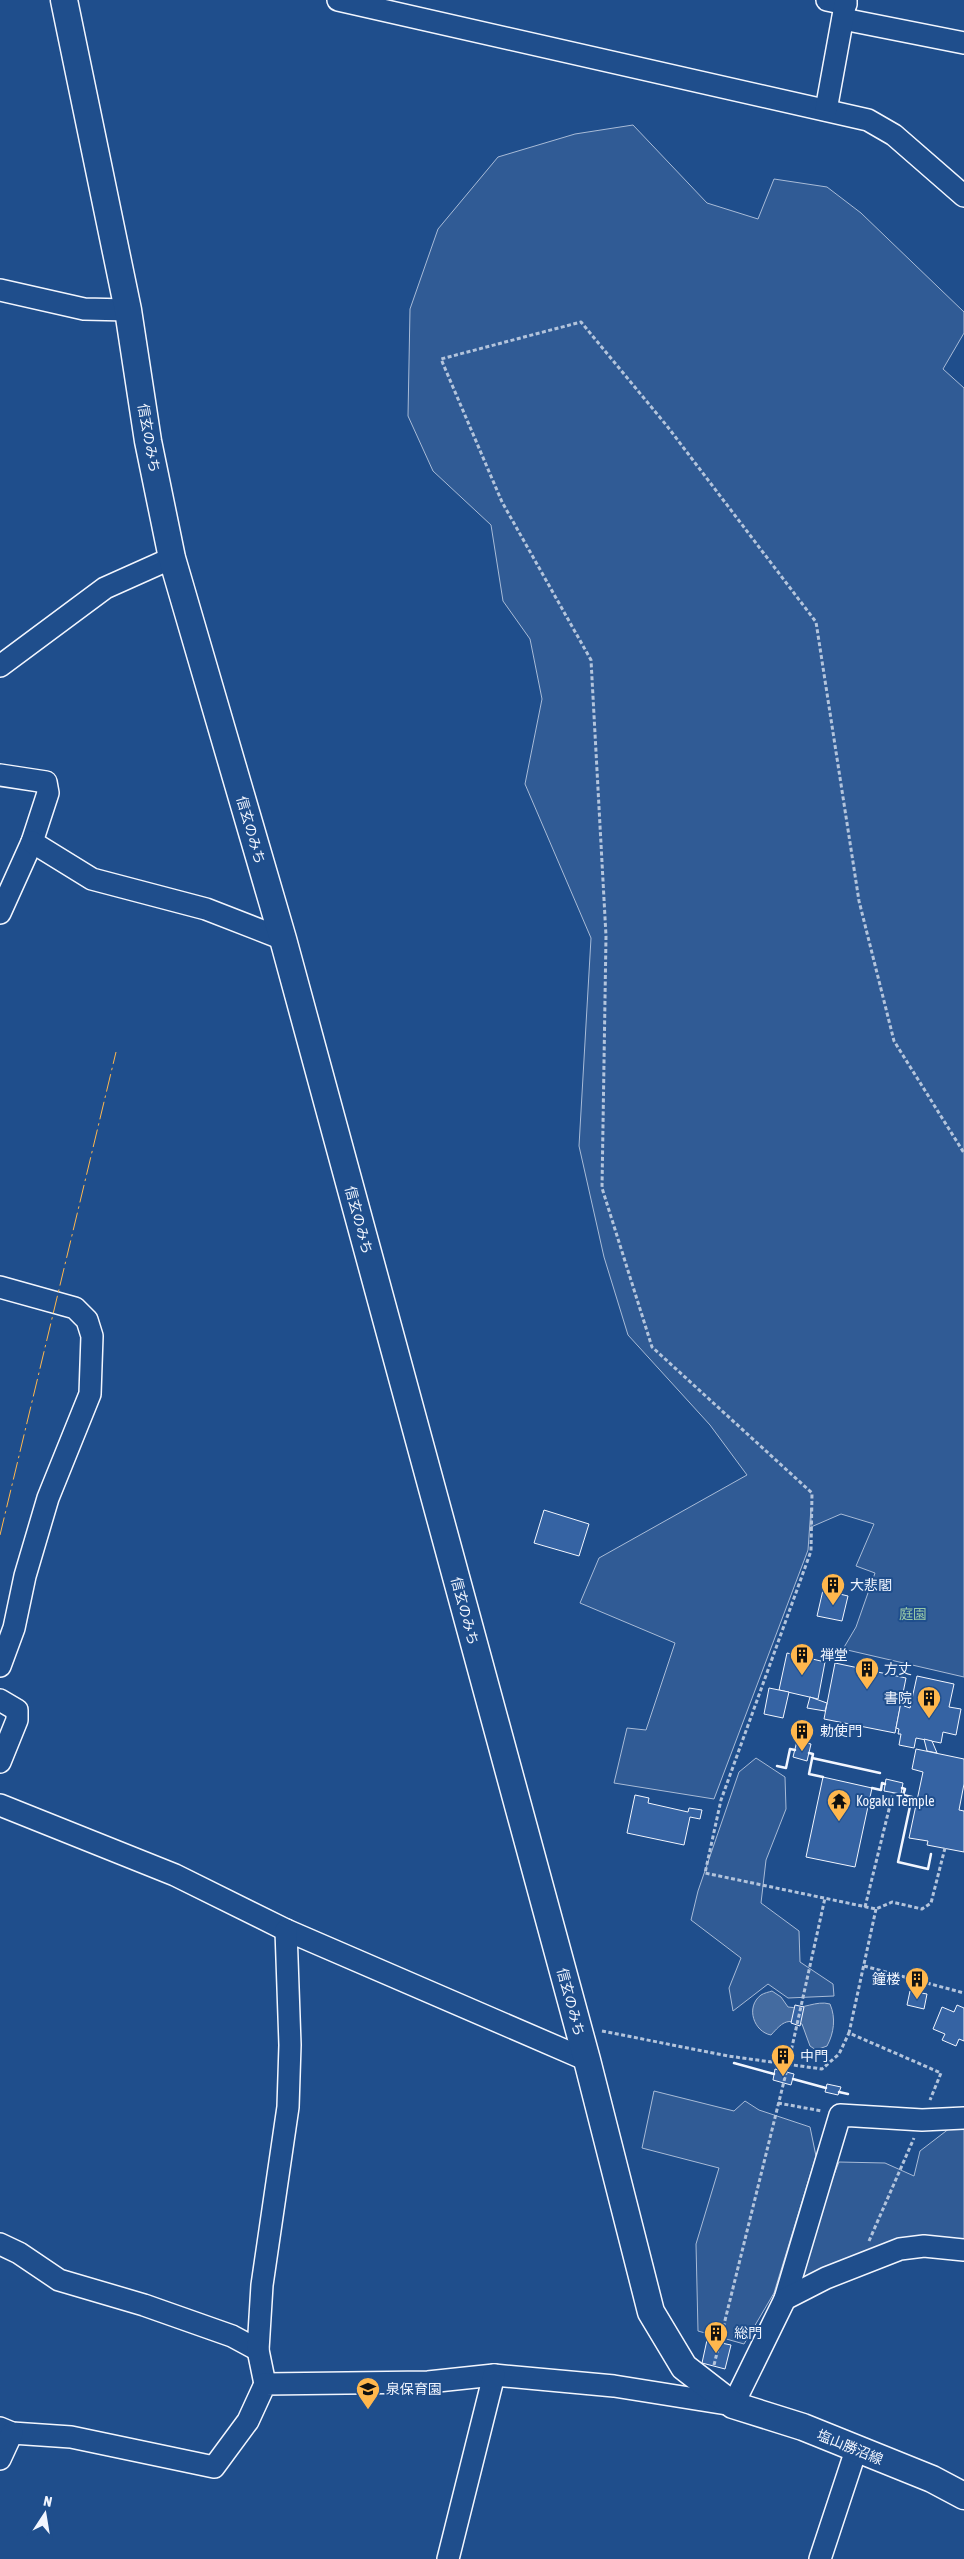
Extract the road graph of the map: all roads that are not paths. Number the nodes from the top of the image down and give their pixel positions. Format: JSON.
{"nodes":[{"id":1,"x":64,"y":0,"type":"edge"},
{"id":2,"x":338,"y":0,"type":"edge"},
{"id":3,"x":841,"y":6,"type":"edge"},
{"id":4,"x":964,"y":42,"type":"edge"},
{"id":5,"x":826,"y":110,"type":"junction"},
{"id":6,"x":964,"y":196,"type":"edge"},
{"id":7,"x":0,"y":290,"type":"edge"},
{"id":8,"x":128,"y":310,"type":"junction"},
{"id":9,"x":172,"y":558,"type":"junction"},
{"id":10,"x":0,"y":666,"type":"edge"},
{"id":11,"x":0,"y":776,"type":"edge"},
{"id":12,"x":32,"y":842,"type":"junction"},
{"id":13,"x":0,"y":913,"type":"edge"},
{"id":14,"x":283,"y":939,"type":"junction"},
{"id":15,"x":0,"y":1288,"type":"edge"},
{"id":16,"x":0,"y":1666,"type":"edge"},
{"id":17,"x":0,"y":1700,"type":"edge"},
{"id":18,"x":0,"y":1762,"type":"edge"},
{"id":19,"x":0,"y":1806,"type":"edge"},
{"id":20,"x":286,"y":1930,"type":"junction"},
{"id":21,"x":587,"y":2060,"type":"junction"},
{"id":22,"x":964,"y":2118,"type":"edge"},
{"id":23,"x":0,"y":2244,"type":"edge"},
{"id":24,"x":964,"y":2250,"type":"edge"},
{"id":25,"x":785,"y":2299,"type":"junction"},
{"id":26,"x":258,"y":2350,"type":"junction"},
{"id":27,"x":494,"y":2375,"type":"junction"},
{"id":28,"x":265,"y":2384,"type":"junction"},
{"id":29,"x":733,"y":2404,"type":"junction"},
{"id":30,"x":6,"y":2430,"type":"edge"},
{"id":31,"x":856,"y":2450,"type":"junction"},
{"id":32,"x":0,"y":2459,"type":"edge"},
{"id":33,"x":964,"y":2496,"type":"edge"},
{"id":34,"x":448,"y":2559,"type":"edge"},
{"id":35,"x":820,"y":2559,"type":"edge"}],
"edges":[{"from":1,"to":8,"type":"main road","name":"信玄のみち"},
{"from":2,"to":5,"type":"street"},
{"from":3,"to":4,"type":"street"},
{"from":3,"to":5,"type":"street"},
{"from":5,"to":6,"type":"street"},
{"from":7,"to":8,"type":"street"},
{"from":8,"to":9,"type":"main road","name":"信玄のみち"},
{"from":9,"to":10,"type":"street"},
{"from":9,"to":14,"type":"main road","name":"信玄のみち"},
{"from":11,"to":12,"type":"street"},
{"from":12,"to":13,"type":"street"},
{"from":12,"to":14,"type":"street"},
{"from":14,"to":21,"type":"main road","name":"信玄のみち"},
{"from":15,"to":16,"type":"street"},
{"from":17,"to":18,"type":"street"},
{"from":19,"to":20,"type":"street"},
{"from":20,"to":21,"type":"street"},
{"from":20,"to":26,"type":"street"},
{"from":21,"to":29,"type":"main road","name":"信玄のみち"},
{"from":22,"to":25,"type":"street"},
{"from":23,"to":26,"type":"street"},
{"from":24,"to":25,"type":"street"},
{"from":25,"to":29,"type":"street"},
{"from":26,"to":28,"type":"street"},
{"from":27,"to":28,"type":"street"},
{"from":27,"to":29,"type":"street"},
{"from":27,"to":34,"type":"street"},
{"from":28,"to":30,"type":"street"},
{"from":29,"to":31,"type":"main road","name":"塩山勝沼線"},
{"from":30,"to":32,"type":"street"},
{"from":31,"to":33,"type":"main road","name":"塩山勝沼線"},
{"from":31,"to":35,"type":"street"}]}
